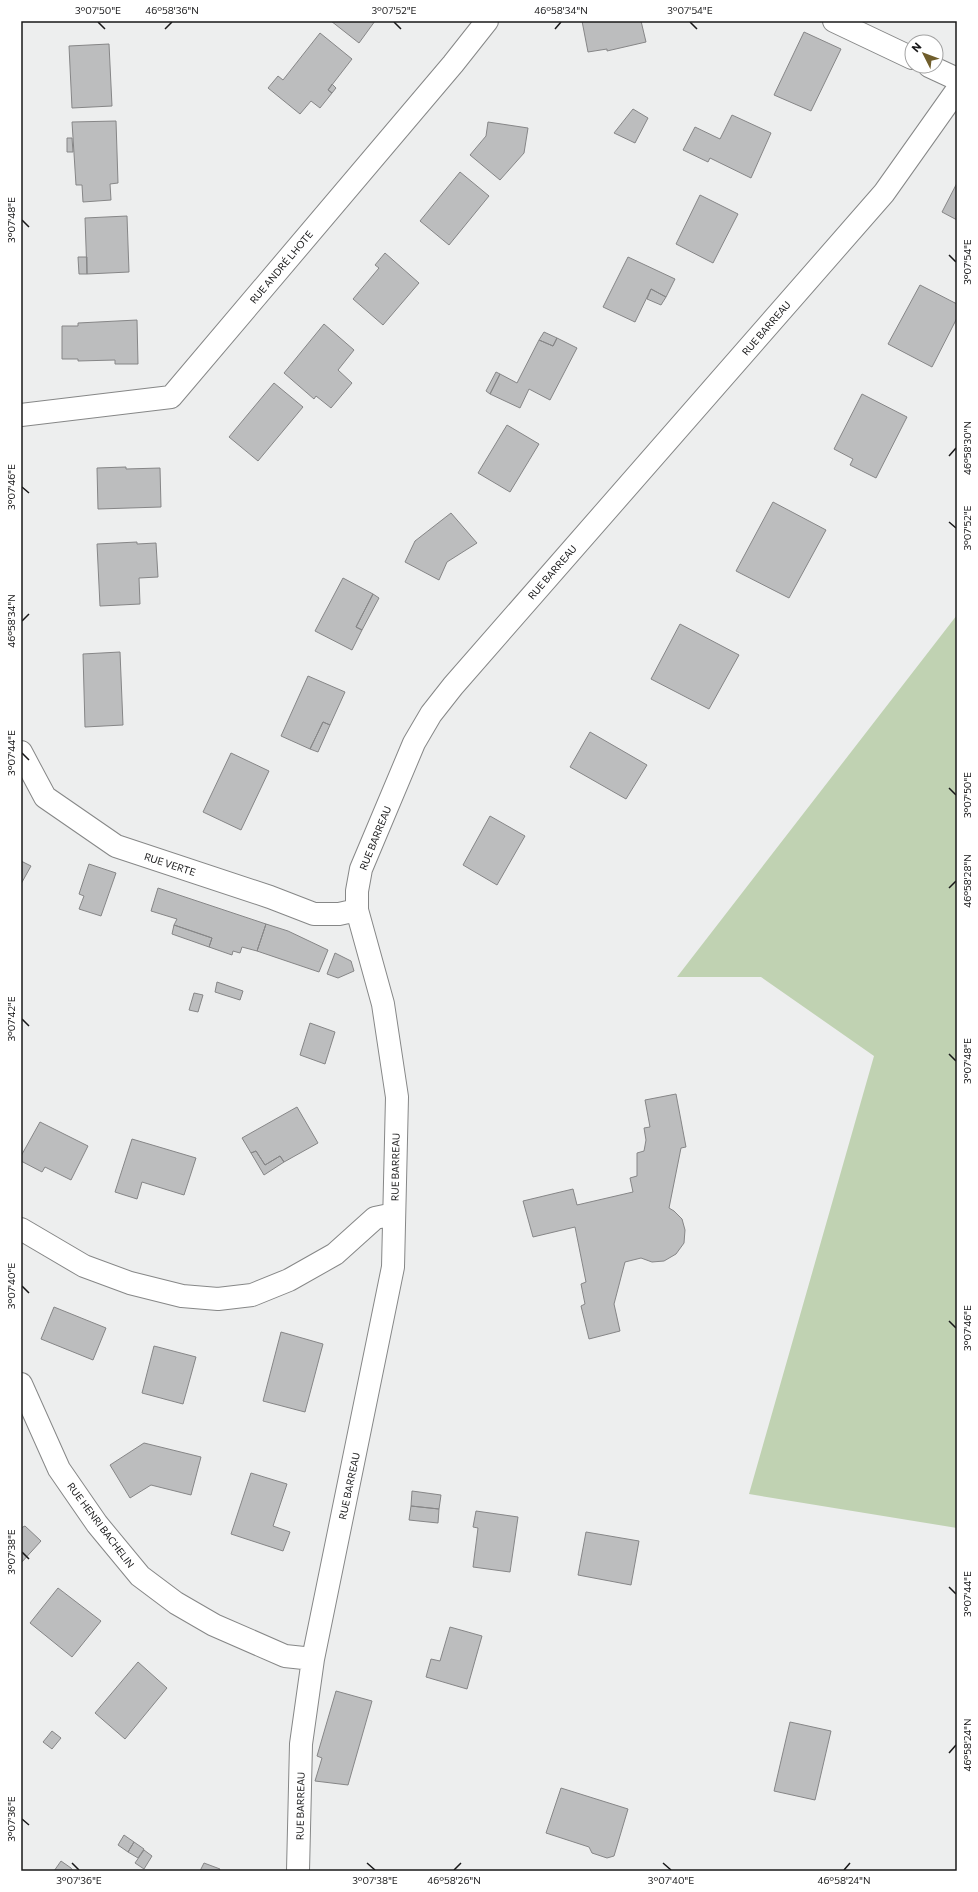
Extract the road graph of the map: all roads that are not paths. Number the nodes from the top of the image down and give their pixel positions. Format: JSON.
{"nodes":[{"id":1,"x":487,"y":21,"type":"edge"},
{"id":2,"x":834,"y":21,"type":"edge"},
{"id":3,"x":904,"y":54,"type":"edge"},
{"id":4,"x":944,"y":73,"type":"edge"},
{"id":5,"x":957,"y":79,"type":"edge"},
{"id":6,"x":957,"y":90,"type":"edge"},
{"id":7,"x":21,"y":415,"type":"edge"},
{"id":8,"x":21,"y":752,"type":"edge"},
{"id":9,"x":357,"y":910,"type":"junction"},
{"id":10,"x":394,"y":1214,"type":"junction"},
{"id":11,"x":21,"y":1229,"type":"edge"},
{"id":12,"x":21,"y":1384,"type":"edge"},
{"id":13,"x":313,"y":1659,"type":"junction"},
{"id":14,"x":298,"y":1871,"type":"edge"}],
"edges":[{"from":1,"to":7,"type":"street","name":"RUE ANDRÉ LHOTE"},
{"from":2,"to":3,"type":"street"},
{"from":4,"to":5,"type":"street"},
{"from":6,"to":9,"type":"street","name":"RUE BARREAU"},
{"from":8,"to":9,"type":"street","name":"RUE VERTE"},
{"from":9,"to":10,"type":"street","name":"RUE BARREAU"},
{"from":10,"to":11,"type":"street"},
{"from":10,"to":13,"type":"street","name":"RUE BARREAU"},
{"from":12,"to":13,"type":"street","name":"RUE HENRI BACHELIN"},
{"from":13,"to":14,"type":"street","name":"RUE BARREAU"}]}
